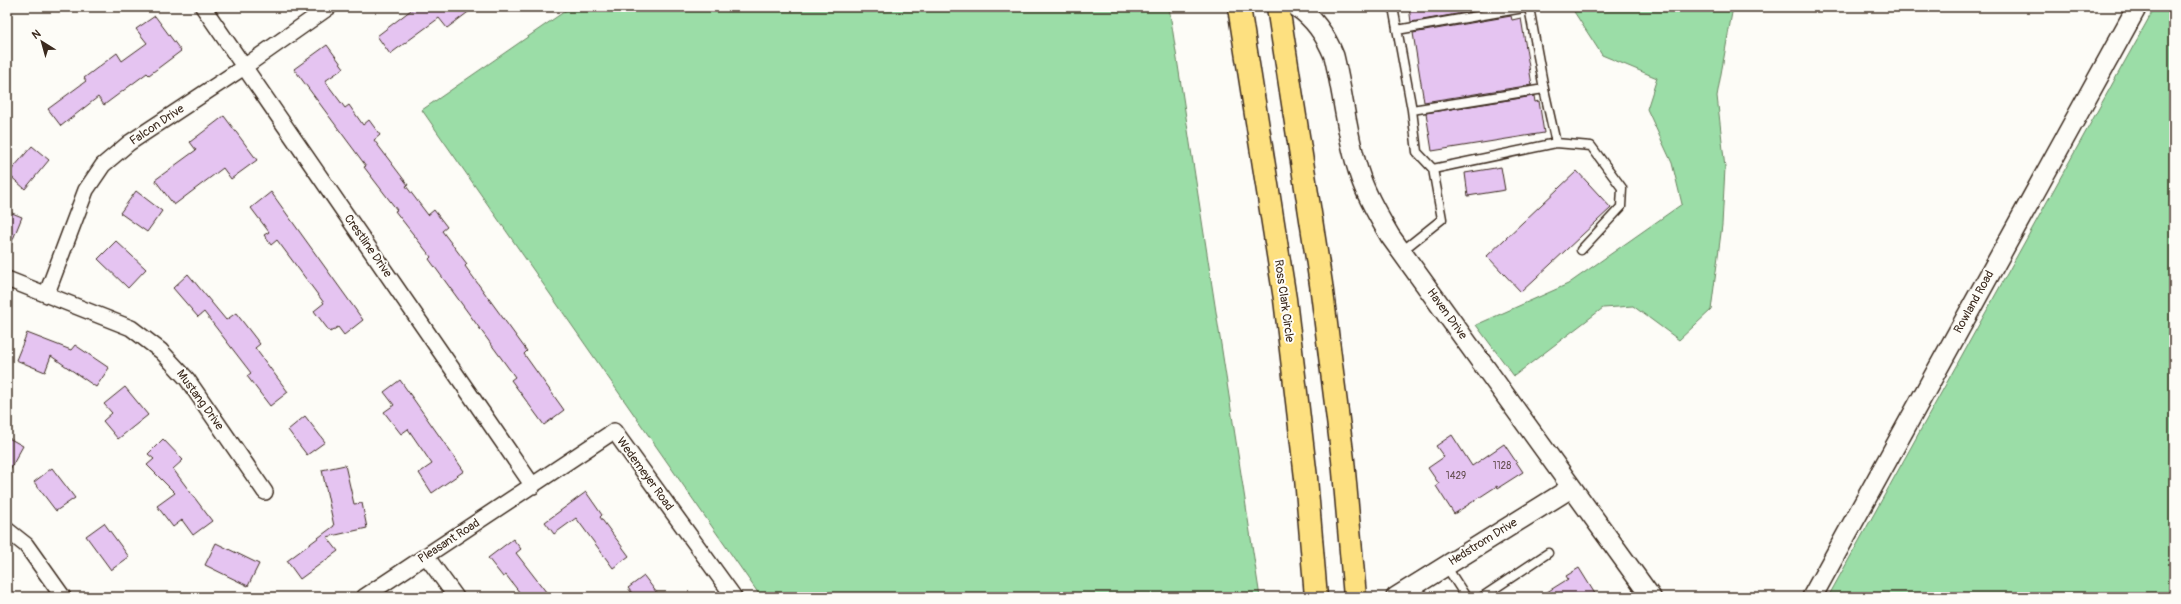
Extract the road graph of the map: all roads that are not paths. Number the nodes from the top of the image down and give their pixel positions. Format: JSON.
{"nodes":[{"id":1,"x":203,"y":7,"type":"edge"},
{"id":2,"x":329,"y":7,"type":"edge"},
{"id":3,"x":1239,"y":7,"type":"edge"},
{"id":4,"x":1278,"y":7,"type":"edge"},
{"id":5,"x":1297,"y":7,"type":"edge"},
{"id":6,"x":1393,"y":7,"type":"edge"},
{"id":7,"x":1529,"y":7,"type":"edge"},
{"id":8,"x":2137,"y":7,"type":"edge"},
{"id":9,"x":1397,"y":30,"type":"junction"},
{"id":10,"x":244,"y":67,"type":"junction"},
{"id":11,"x":1544,"y":89,"type":"junction"},
{"id":12,"x":1412,"y":110,"type":"junction"},
{"id":13,"x":1556,"y":143,"type":"junction"},
{"id":14,"x":1433,"y":169,"type":"junction"},
{"id":15,"x":1581,"y":250,"type":"dead end"},
{"id":16,"x":1402,"y":251,"type":"junction"},
{"id":17,"x":7,"y":279,"type":"edge"},
{"id":18,"x":47,"y":293,"type":"junction"},
{"id":19,"x":533,"y":486,"type":"junction"},
{"id":20,"x":1571,"y":488,"type":"junction"},
{"id":21,"x":266,"y":492,"type":"dead end"},
{"id":22,"x":7,"y":530,"type":"edge"},
{"id":23,"x":1548,"y":553,"type":"dead end"},
{"id":24,"x":426,"y":556,"type":"junction"},
{"id":25,"x":1446,"y":566,"type":"junction"},
{"id":26,"x":63,"y":597,"type":"edge"},
{"id":27,"x":364,"y":597,"type":"edge"},
{"id":28,"x":456,"y":597,"type":"edge"},
{"id":29,"x":734,"y":597,"type":"edge"},
{"id":30,"x":1316,"y":597,"type":"edge"},
{"id":31,"x":1355,"y":597,"type":"edge"},
{"id":32,"x":1396,"y":597,"type":"edge"},
{"id":33,"x":1466,"y":597,"type":"edge"},
{"id":34,"x":1482,"y":597,"type":"edge"},
{"id":35,"x":1651,"y":597,"type":"edge"},
{"id":36,"x":1812,"y":597,"type":"edge"}],
"edges":[{"from":1,"to":10,"type":"street","name":"Crestline Drive"},
{"from":2,"to":10,"type":"street","name":"Falcon Drive"},
{"from":3,"to":30,"type":"highway","name":"Ross Clark Circle"},
{"from":4,"to":31,"type":"highway"},
{"from":5,"to":16,"type":"street","name":"Haven Drive"},
{"from":6,"to":9,"type":"lane"},
{"from":7,"to":9,"type":"lane"},
{"from":7,"to":11,"type":"lane"},
{"from":8,"to":36,"type":"street","name":"Rowland Road"},
{"from":9,"to":12,"type":"lane"},
{"from":10,"to":18,"type":"street","name":"Falcon Drive"},
{"from":10,"to":19,"type":"street","name":"Crestline Drive"},
{"from":11,"to":12,"type":"lane"},
{"from":11,"to":13,"type":"lane"},
{"from":12,"to":14,"type":"lane"},
{"from":13,"to":14,"type":"lane"},
{"from":13,"to":15,"type":"lane"},
{"from":14,"to":16,"type":"lane"},
{"from":16,"to":20,"type":"street","name":"Haven Drive"},
{"from":17,"to":18,"type":"street","name":"Mustang Drive"},
{"from":18,"to":21,"type":"street","name":"Mustang Drive"},
{"from":19,"to":24,"type":"street","name":"Pleasant Road"},
{"from":19,"to":29,"type":"street","name":"Wedemeyer Road"},
{"from":20,"to":25,"type":"street","name":"Hedstrom Drive"},
{"from":20,"to":35,"type":"street","name":"Haven Drive"},
{"from":22,"to":26,"type":"street"},
{"from":23,"to":34,"type":"lane"},
{"from":24,"to":27,"type":"street","name":"Pleasant Road"},
{"from":24,"to":28,"type":"street"},
{"from":25,"to":32,"type":"street","name":"Hedstrom Drive"},
{"from":25,"to":33,"type":"lane"}]}
